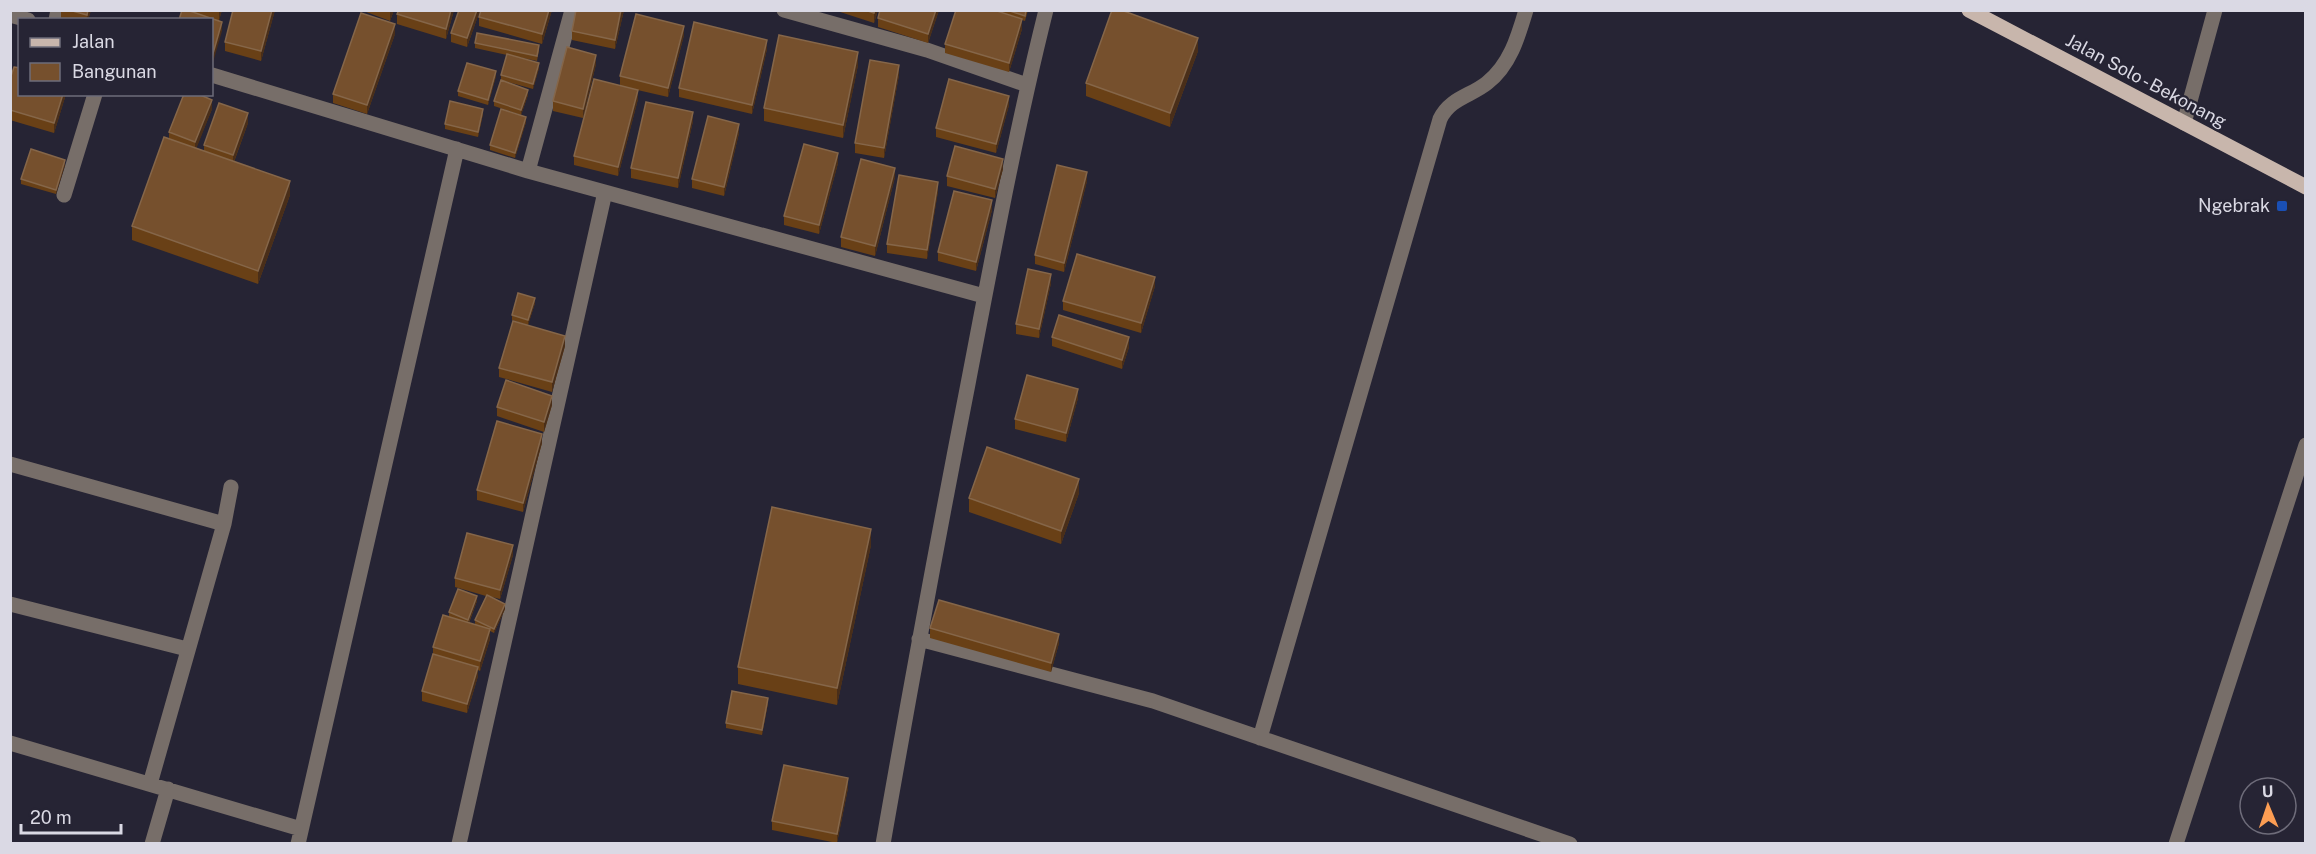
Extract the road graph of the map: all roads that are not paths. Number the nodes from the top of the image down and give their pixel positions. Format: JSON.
{"nodes":[{"id":1,"x":572,"y":10,"type":"edge"},
{"id":2,"x":784,"y":10,"type":"edge"},
{"id":3,"x":1046,"y":10,"type":"edge"},
{"id":4,"x":1526,"y":10,"type":"edge"},
{"id":5,"x":1969,"y":10,"type":"edge"},
{"id":6,"x":2216,"y":10,"type":"edge"},
{"id":7,"x":803,"y":13,"type":"edge"},
{"id":8,"x":213,"y":75,"type":"edge"},
{"id":9,"x":1027,"y":85,"type":"junction"},
{"id":10,"x":94,"y":96,"type":"edge"},
{"id":11,"x":2184,"y":123,"type":"junction"},
{"id":12,"x":457,"y":149,"type":"junction"},
{"id":13,"x":528,"y":171,"type":"junction"},
{"id":14,"x":2306,"y":187,"type":"edge"},
{"id":15,"x":605,"y":192,"type":"junction"},
{"id":16,"x":64,"y":195,"type":"dead end"},
{"id":17,"x":984,"y":296,"type":"junction"},
{"id":18,"x":2306,"y":445,"type":"edge"},
{"id":19,"x":10,"y":464,"type":"edge"},
{"id":20,"x":231,"y":487,"type":"dead end"},
{"id":21,"x":224,"y":524,"type":"junction"},
{"id":22,"x":10,"y":604,"type":"edge"},
{"id":23,"x":919,"y":639,"type":"junction"},
{"id":24,"x":187,"y":649,"type":"junction"},
{"id":25,"x":1260,"y":738,"type":"junction"},
{"id":26,"x":10,"y":743,"type":"edge"},
{"id":27,"x":150,"y":784,"type":"junction"},
{"id":28,"x":168,"y":789,"type":"junction"},
{"id":29,"x":299,"y":836,"type":"edge"},
{"id":30,"x":152,"y":843,"type":"edge"},
{"id":31,"x":459,"y":843,"type":"edge"},
{"id":32,"x":883,"y":843,"type":"edge"},
{"id":33,"x":1570,"y":843,"type":"edge"},
{"id":34,"x":2176,"y":843,"type":"edge"}],
"edges":[{"from":1,"to":13,"type":"street"},
{"from":2,"to":7,"type":"street"},
{"from":3,"to":9,"type":"street"},
{"from":4,"to":25,"type":"street"},
{"from":5,"to":11,"type":"main road","name":"Jalan Solo - Bekonang"},
{"from":6,"to":11,"type":"street"},
{"from":7,"to":9,"type":"street"},
{"from":8,"to":12,"type":"street"},
{"from":9,"to":17,"type":"street"},
{"from":10,"to":16,"type":"street"},
{"from":11,"to":14,"type":"main road","name":"Jalan Solo - Bekonang"},
{"from":12,"to":13,"type":"street"},
{"from":12,"to":29,"type":"street"},
{"from":13,"to":15,"type":"street"},
{"from":15,"to":17,"type":"street"},
{"from":15,"to":31,"type":"street"},
{"from":17,"to":23,"type":"street"},
{"from":18,"to":34,"type":"street"},
{"from":19,"to":21,"type":"street"},
{"from":20,"to":21,"type":"street"},
{"from":21,"to":24,"type":"street"},
{"from":22,"to":24,"type":"street"},
{"from":23,"to":25,"type":"street"},
{"from":23,"to":32,"type":"street"},
{"from":24,"to":27,"type":"street"},
{"from":25,"to":33,"type":"street"},
{"from":26,"to":27,"type":"street"},
{"from":27,"to":28,"type":"street"},
{"from":28,"to":29,"type":"street"},
{"from":28,"to":30,"type":"street"}]}
